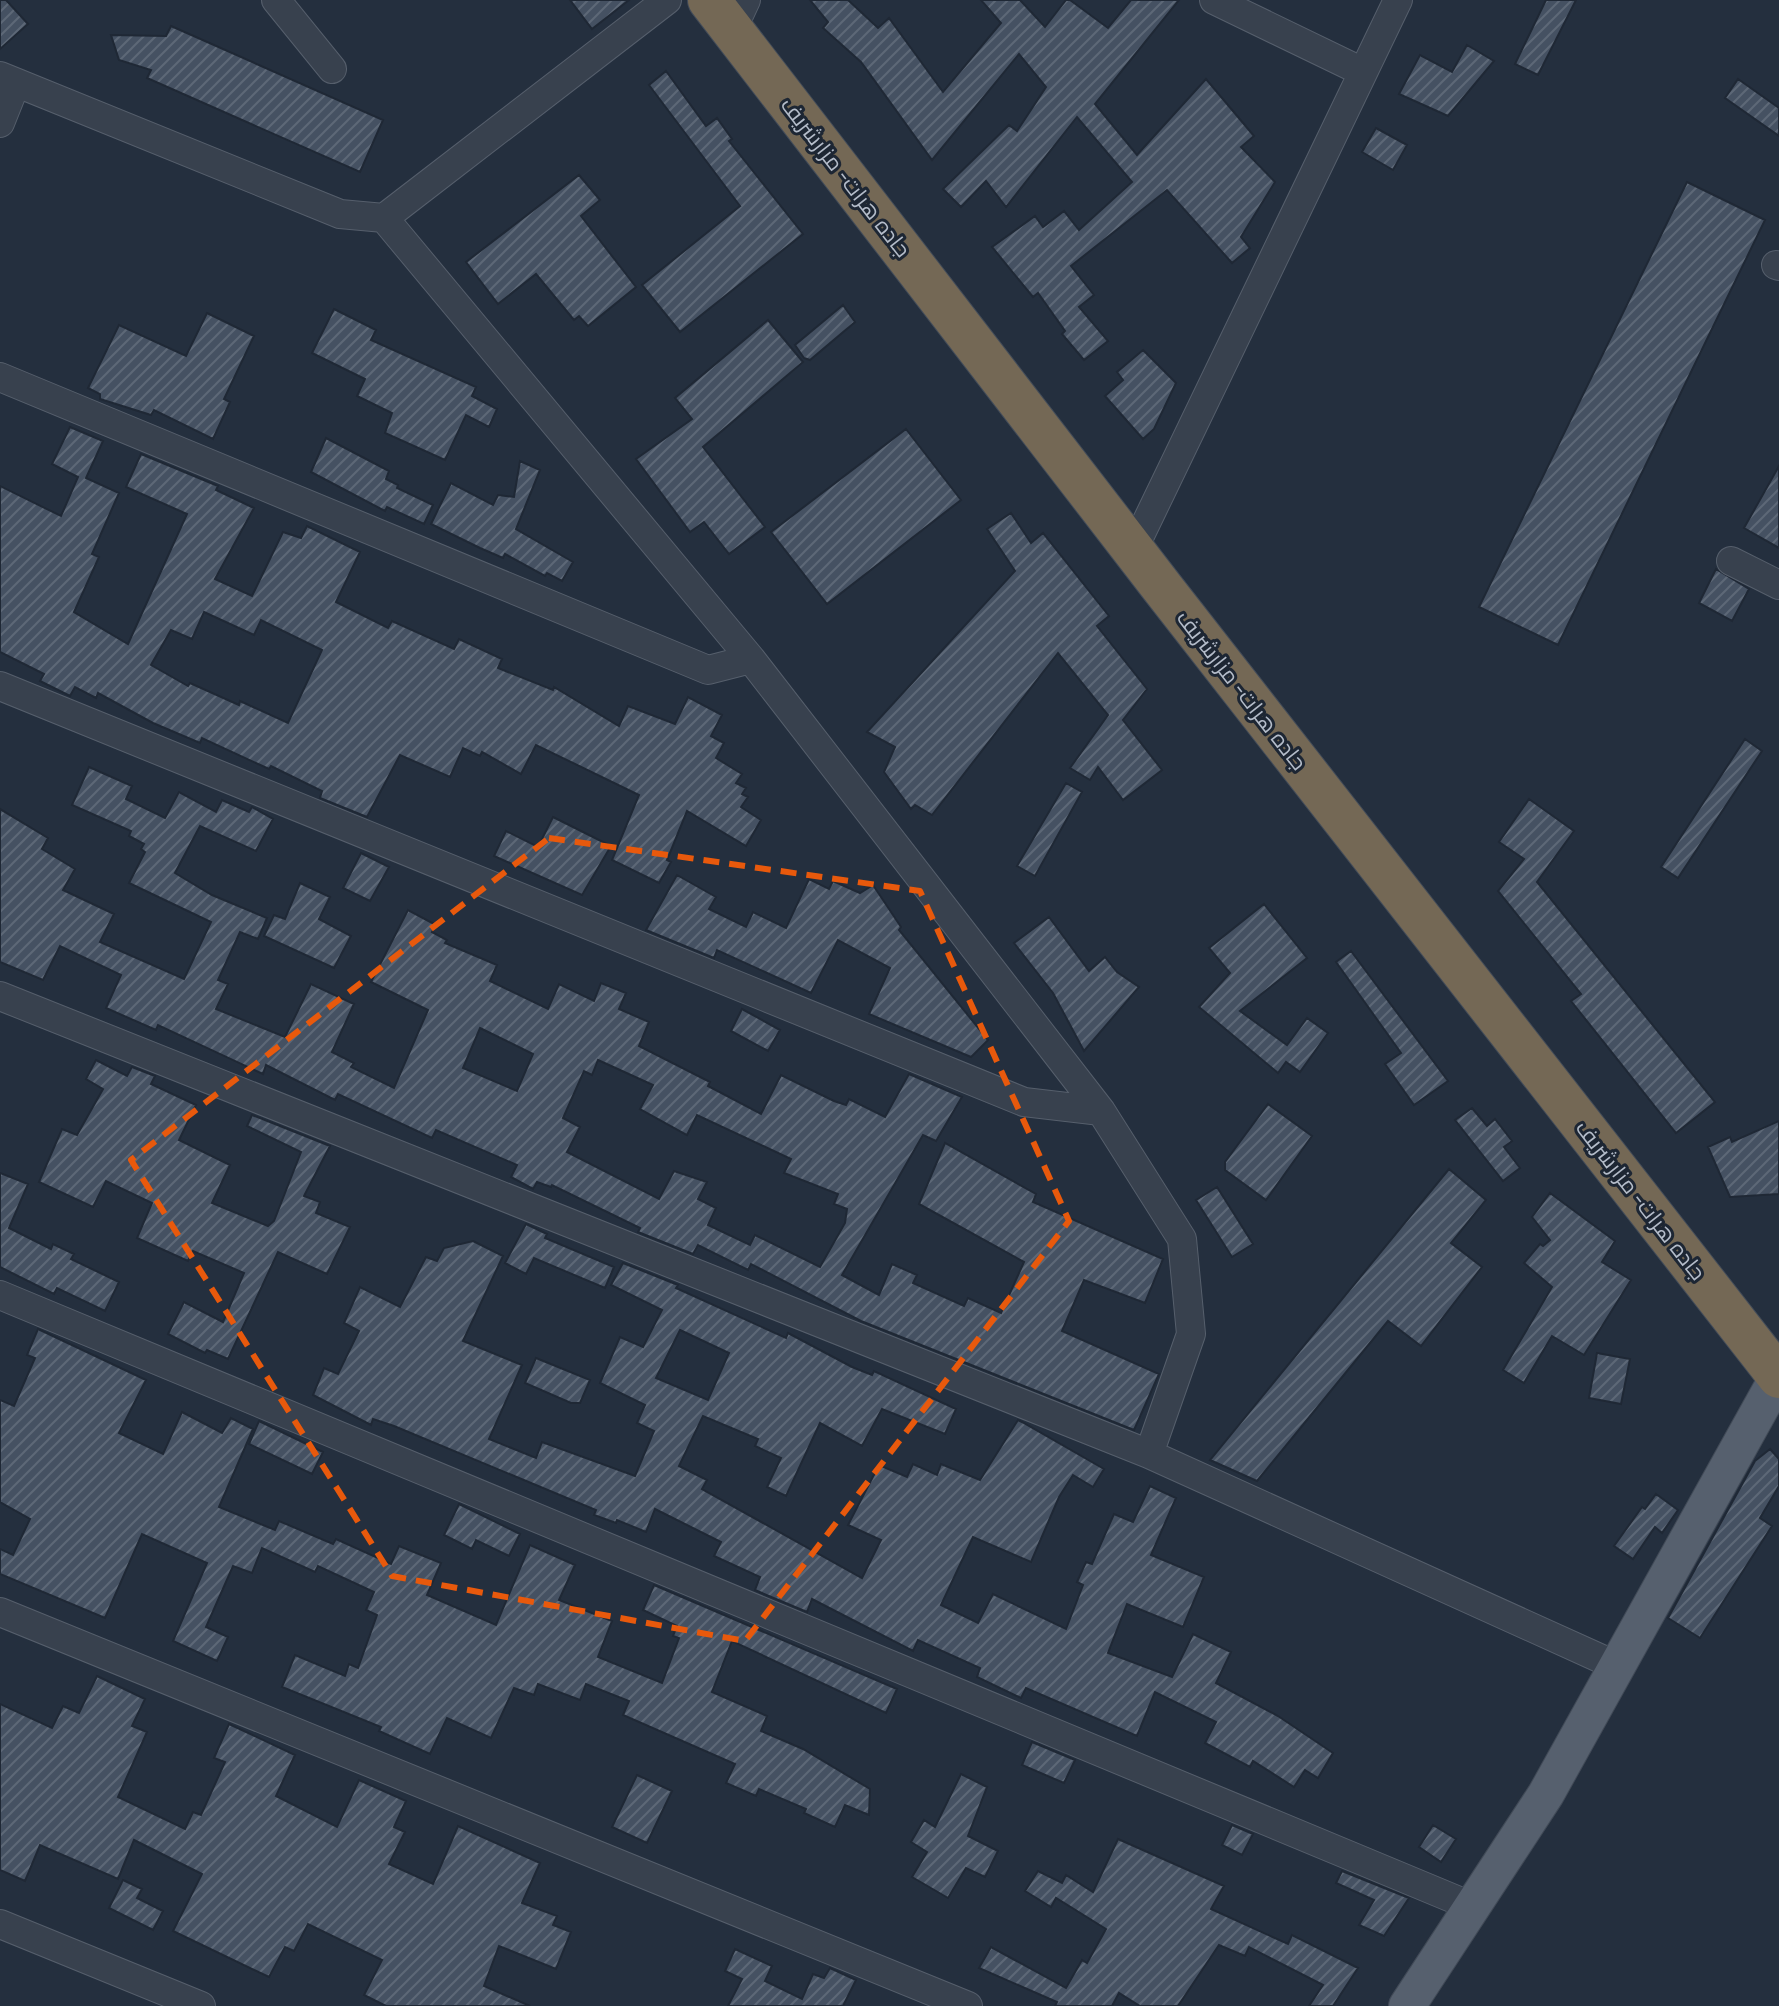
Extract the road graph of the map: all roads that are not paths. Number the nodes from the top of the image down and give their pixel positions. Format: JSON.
{"nodes":[{"id":1,"x":276,"y":0,"type":"edge"},
{"id":2,"x":667,"y":0,"type":"edge"},
{"id":3,"x":1214,"y":0,"type":"edge"},
{"id":4,"x":1398,"y":0,"type":"edge"},
{"id":5,"x":729,"y":10,"type":"edge"},
{"id":6,"x":332,"y":69,"type":"dead end"},
{"id":7,"x":1363,"y":72,"type":"junction"},
{"id":8,"x":8,"y":79,"type":"edge"},
{"id":9,"x":0,"y":123,"type":"edge"},
{"id":10,"x":384,"y":218,"type":"junction"},
{"id":11,"x":0,"y":377,"type":"edge"},
{"id":12,"x":1133,"y":550,"type":"junction"},
{"id":13,"x":1731,"y":561,"type":"dead end"},
{"id":14,"x":1779,"y":585,"type":"edge"},
{"id":15,"x":751,"y":659,"type":"junction"},
{"id":16,"x":0,"y":686,"type":"edge"},
{"id":17,"x":0,"y":996,"type":"edge"},
{"id":18,"x":1101,"y":1111,"type":"junction"},
{"id":19,"x":0,"y":1295,"type":"edge"},
{"id":20,"x":1779,"y":1376,"type":"edge"},
{"id":21,"x":1149,"y":1454,"type":"junction"},
{"id":22,"x":0,"y":1612,"type":"edge"},
{"id":23,"x":1617,"y":1666,"type":"junction"},
{"id":24,"x":1471,"y":1906,"type":"junction"},
{"id":25,"x":0,"y":1924,"type":"edge"},
{"id":26,"x":201,"y":2006,"type":"edge"},
{"id":27,"x":968,"y":2006,"type":"edge"},
{"id":28,"x":1407,"y":2006,"type":"edge"}],
"edges":[{"from":1,"to":6,"type":"street"},
{"from":2,"to":10,"type":"street"},
{"from":3,"to":7,"type":"street"},
{"from":4,"to":7,"type":"street"},
{"from":5,"to":12,"type":"highway","name":"جاده هرات- مزارشریف"},
{"from":7,"to":12,"type":"street"},
{"from":8,"to":9,"type":"street"},
{"from":8,"to":10,"type":"street"},
{"from":10,"to":15,"type":"street"},
{"from":11,"to":15,"type":"street"},
{"from":12,"to":20,"type":"highway","name":"جاده هرات- مزارشریف"},
{"from":13,"to":14,"type":"street"},
{"from":15,"to":18,"type":"street"},
{"from":16,"to":18,"type":"street"},
{"from":17,"to":21,"type":"street"},
{"from":18,"to":21,"type":"street"},
{"from":19,"to":24,"type":"street"},
{"from":20,"to":23,"type":"main road"},
{"from":21,"to":23,"type":"street"},
{"from":22,"to":27,"type":"street"},
{"from":23,"to":24,"type":"main road"},
{"from":24,"to":28,"type":"main road"},
{"from":25,"to":26,"type":"street"}]}
